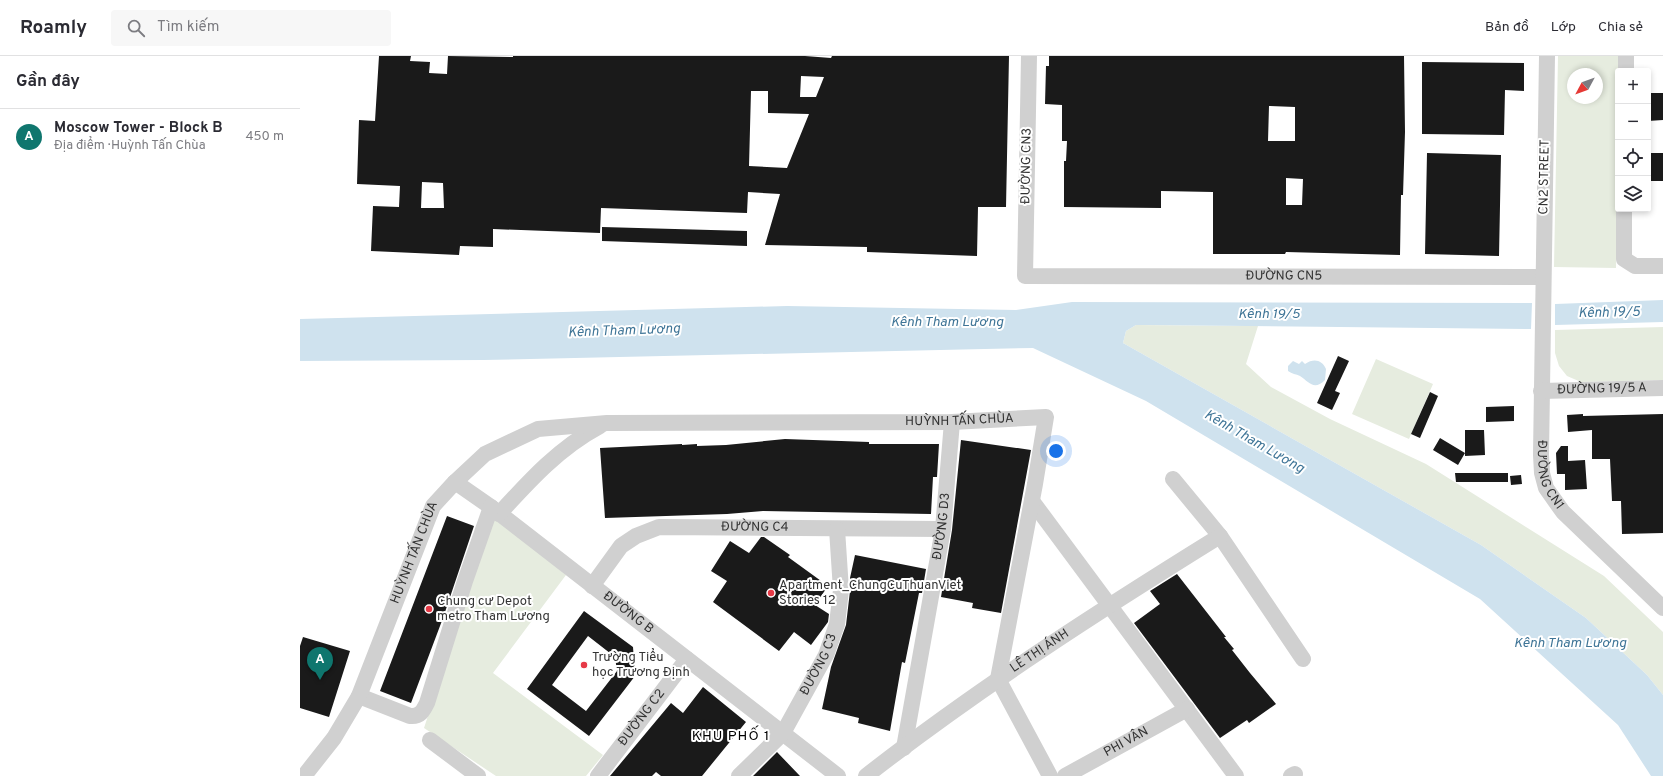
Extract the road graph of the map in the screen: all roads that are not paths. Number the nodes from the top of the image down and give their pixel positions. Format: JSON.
{"nodes":[{"id":1,"x":1029,"y":56,"type":"edge"},
{"id":2,"x":1547,"y":56,"type":"edge"},
{"id":3,"x":1626,"y":56,"type":"edge"},
{"id":4,"x":1626,"y":68,"type":"edge"},
{"id":5,"x":1624,"y":212,"type":"edge"},
{"id":6,"x":1663,"y":266,"type":"edge"},
{"id":7,"x":1025,"y":276,"type":"joint"},
{"id":8,"x":1543,"y":277,"type":"junction"},
{"id":9,"x":1542,"y":298,"type":"joint"},
{"id":10,"x":1663,"y":388,"type":"edge"},
{"id":11,"x":1540,"y":391,"type":"junction"},
{"id":12,"x":952,"y":422,"type":"junction"},
{"id":13,"x":607,"y":423,"type":"junction"},
{"id":14,"x":1173,"y":479,"type":"dead end"},
{"id":15,"x":455,"y":482,"type":"junction"},
{"id":16,"x":1032,"y":502,"type":"junction"},
{"id":17,"x":495,"y":510,"type":"junction"},
{"id":18,"x":837,"y":529,"type":"junction"},
{"id":19,"x":943,"y":530,"type":"junction"},
{"id":20,"x":1220,"y":536,"type":"junction"},
{"id":21,"x":592,"y":586,"type":"junction"},
{"id":22,"x":1110,"y":604,"type":"junction"},
{"id":23,"x":1663,"y":608,"type":"edge"},
{"id":24,"x":687,"y":659,"type":"junction"},
{"id":25,"x":1303,"y":659,"type":"dead end"},
{"id":26,"x":998,"y":679,"type":"junction"},
{"id":27,"x":359,"y":696,"type":"junction"},
{"id":28,"x":1187,"y":709,"type":"junction"},
{"id":29,"x":783,"y":733,"type":"junction"},
{"id":30,"x":430,"y":740,"type":"dead end"},
{"id":31,"x":904,"y":748,"type":"junction"},
{"id":32,"x":872,"y":774,"type":"edge"},
{"id":33,"x":304,"y":776,"type":"edge"},
{"id":34,"x":478,"y":776,"type":"edge"},
{"id":35,"x":598,"y":776,"type":"edge"},
{"id":36,"x":739,"y":776,"type":"edge"},
{"id":37,"x":838,"y":776,"type":"edge"},
{"id":38,"x":1050,"y":776,"type":"edge"},
{"id":39,"x":1065,"y":776,"type":"edge"},
{"id":40,"x":1236,"y":776,"type":"edge"}],
"edges":[{"from":1,"to":7,"type":"street","name":"ĐƯỜNG CN3"},
{"from":2,"to":8,"type":"street","name":"CN2 STREET"},
{"from":3,"to":4,"type":"street"},
{"from":5,"to":6,"type":"street"},
{"from":7,"to":8,"type":"street","name":"ĐƯỜNG CN5"},
{"from":8,"to":9,"type":"street","name":"CN2 STREET"},
{"from":9,"to":11,"type":"street","name":"ĐƯỜNG CN1"},
{"from":10,"to":11,"type":"street","name":"ĐƯỜNG 19/5 A"},
{"from":11,"to":23,"type":"street","name":"ĐƯỜNG CN1"},
{"from":12,"to":13,"type":"street","name":"HUỲNH TẤN CHÙA"},
{"from":12,"to":16,"type":"street","name":"HUỲNH TẤN CHÙA"},
{"from":12,"to":19,"type":"street","name":"ĐƯỜNG D3"},
{"from":13,"to":15,"type":"street","name":"HUỲNH TẤN CHÙA"},
{"from":13,"to":17,"type":"street","name":"HUỲNH TẤN CHÙA"},
{"from":14,"to":20,"type":"street"},
{"from":15,"to":17,"type":"street","name":"ĐƯỜNG B"},
{"from":15,"to":27,"type":"street","name":"HUỲNH TẤN CHÙA"},
{"from":16,"to":22,"type":"street"},
{"from":16,"to":26,"type":"street","name":"HUỲNH TẤN CHÙA"},
{"from":17,"to":21,"type":"street","name":"ĐƯỜNG B"},
{"from":17,"to":27,"type":"street"},
{"from":18,"to":19,"type":"street","name":"ĐƯỜNG C4"},
{"from":18,"to":21,"type":"street","name":"ĐƯỜNG C4"},
{"from":18,"to":29,"type":"street","name":"ĐƯỜNG C3"},
{"from":19,"to":31,"type":"street","name":"ĐƯỜNG D3"},
{"from":20,"to":22,"type":"street","name":"LÊ THỊ ÁNH"},
{"from":20,"to":25,"type":"street"},
{"from":21,"to":24,"type":"street","name":"ĐƯỜNG B"},
{"from":22,"to":26,"type":"street","name":"LÊ THỊ ÁNH"},
{"from":22,"to":28,"type":"street"},
{"from":24,"to":29,"type":"street","name":"ĐƯỜNG B"},
{"from":24,"to":35,"type":"street","name":"ĐƯỜNG C2"},
{"from":26,"to":31,"type":"street","name":"LÊ THỊ ÁNH"},
{"from":26,"to":38,"type":"street"},
{"from":27,"to":33,"type":"street","name":"HUỲNH TẤN CHÙA"},
{"from":28,"to":39,"type":"street","name":"PHI VÂN"},
{"from":28,"to":40,"type":"street"},
{"from":29,"to":36,"type":"street","name":"ĐƯỜNG C3"},
{"from":29,"to":37,"type":"street","name":"ĐƯỜNG B"},
{"from":30,"to":34,"type":"street"},
{"from":31,"to":32,"type":"street","name":"LÊ THỊ ÁNH"}]}
